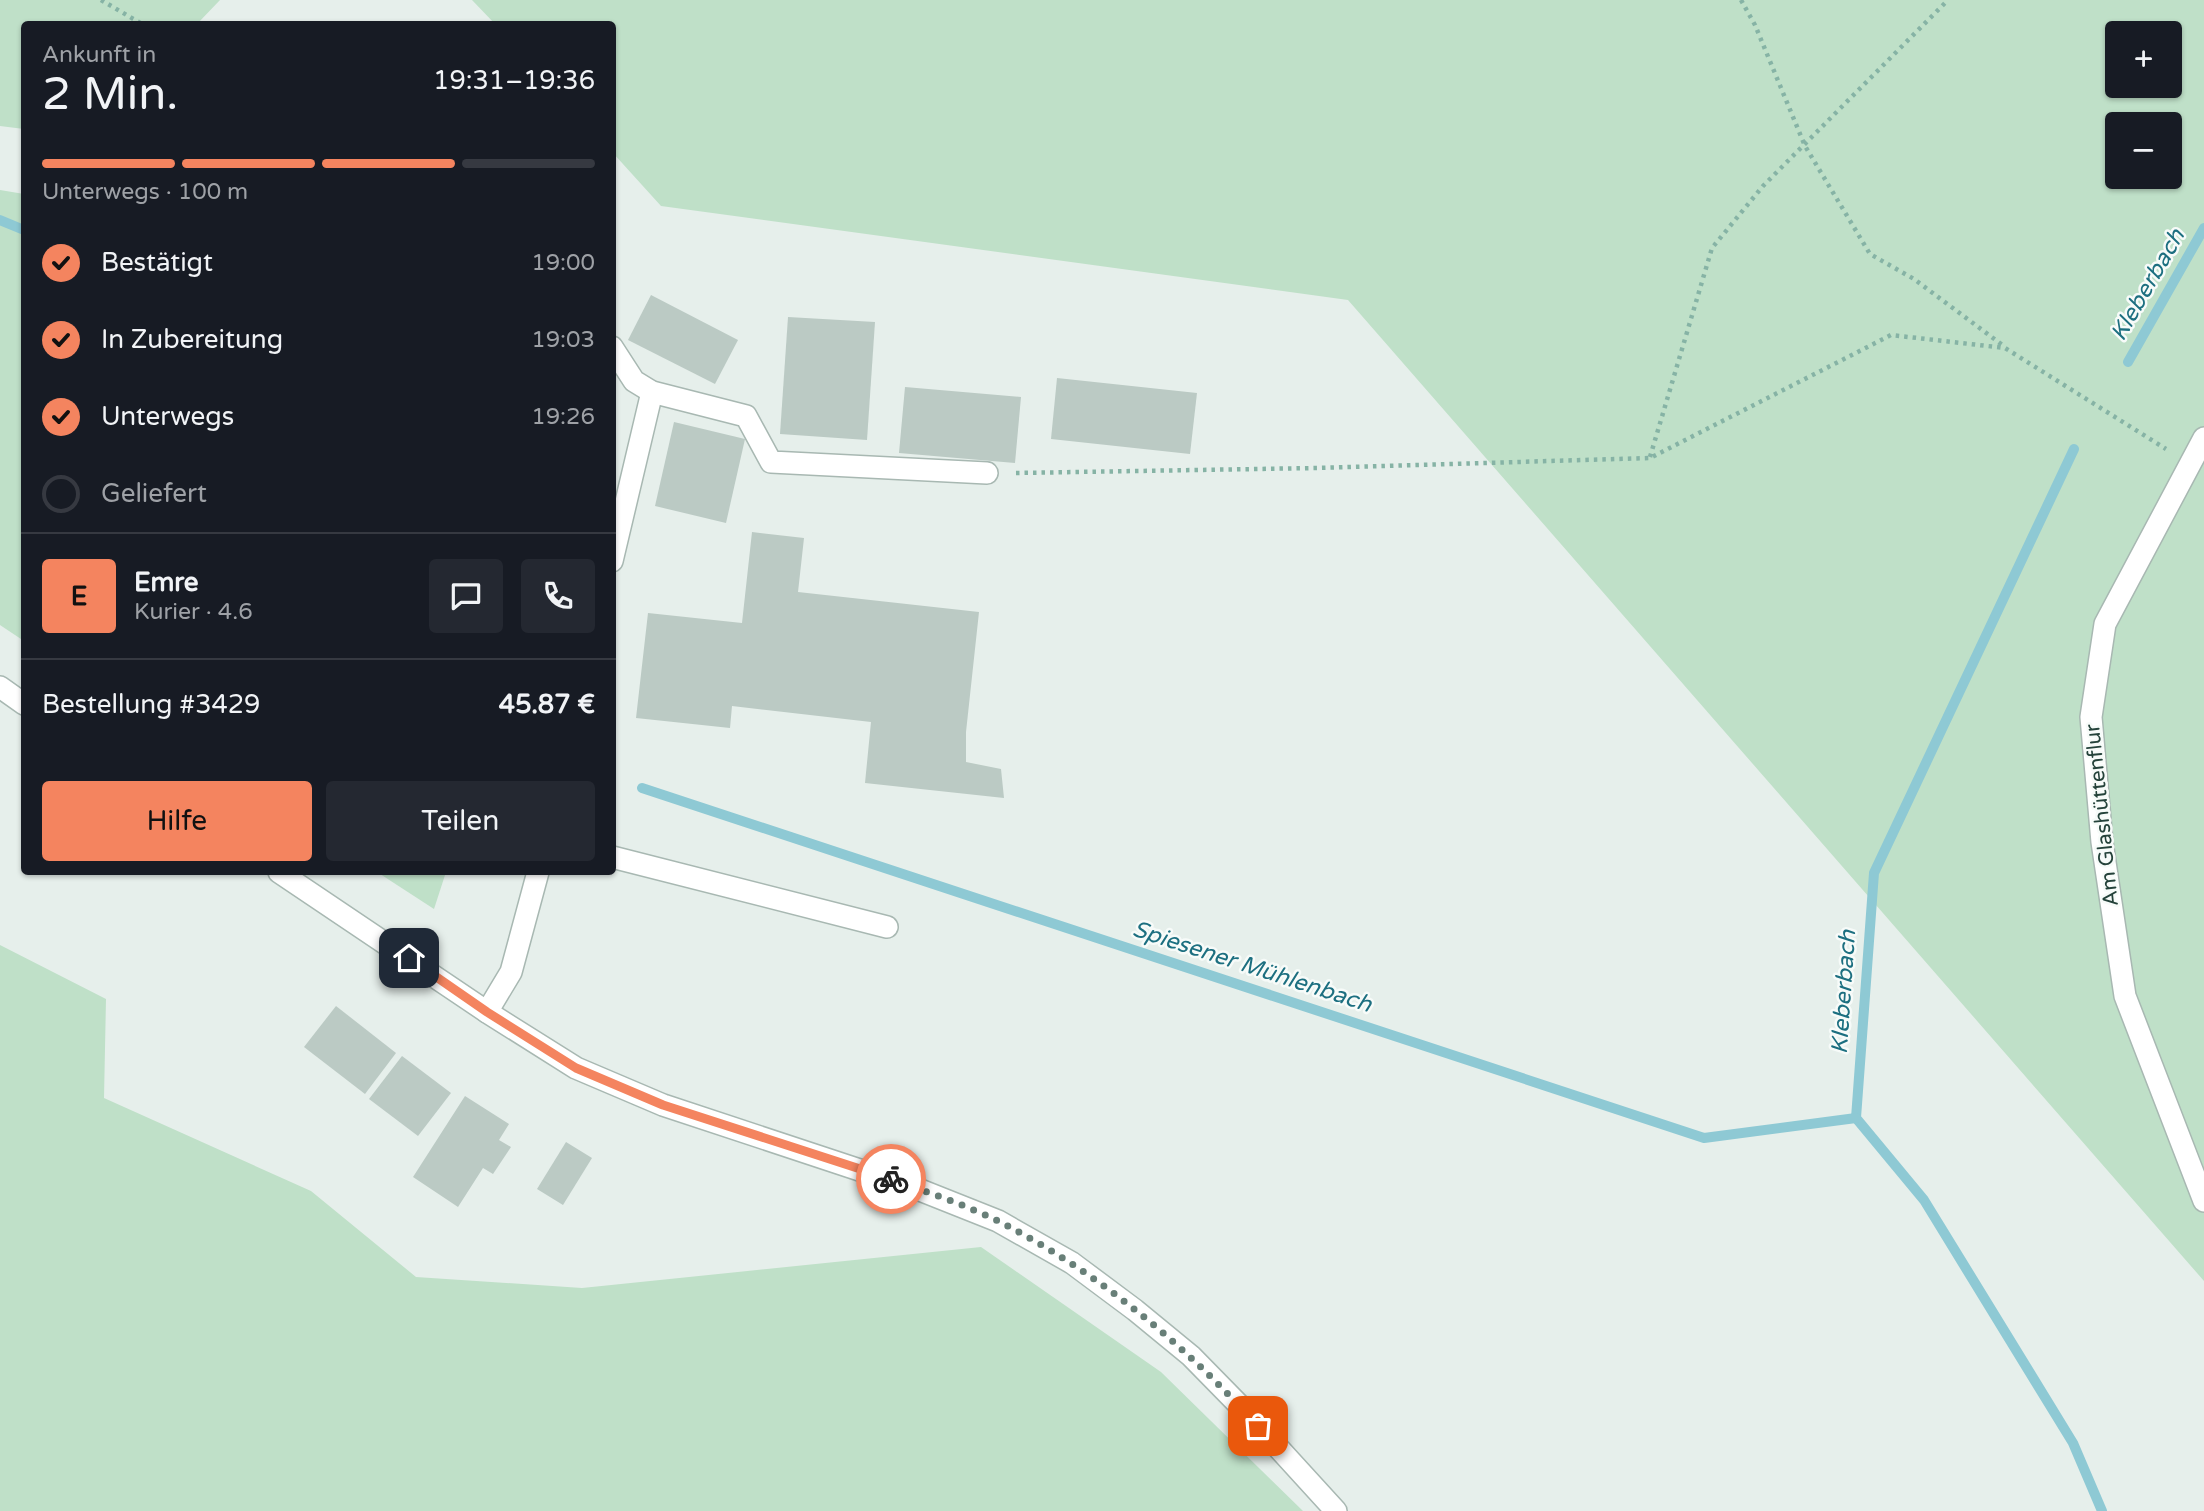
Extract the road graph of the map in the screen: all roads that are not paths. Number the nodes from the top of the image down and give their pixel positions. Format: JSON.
{"nodes":[{"id":1,"x":616,"y":353,"type":"edge"},
{"id":2,"x":652,"y":392,"type":"junction"},
{"id":3,"x":2204,"y":438,"type":"edge"},
{"id":4,"x":987,"y":473,"type":"road end"},
{"id":5,"x":616,"y":544,"type":"edge"},
{"id":6,"x":0,"y":687,"type":"edge"},
{"id":7,"x":21,"y":702,"type":"edge"},
{"id":8,"x":616,"y":858,"type":"edge"},
{"id":9,"x":283,"y":875,"type":"edge"},
{"id":10,"x":537,"y":875,"type":"edge"},
{"id":11,"x":887,"y":927,"type":"dead end"},
{"id":12,"x":487,"y":1012,"type":"junction"},
{"id":13,"x":2204,"y":1201,"type":"edge"},
{"id":14,"x":1336,"y":1511,"type":"edge"}],
"edges":[{"from":1,"to":2,"type":"street"},
{"from":2,"to":4,"type":"street"},
{"from":2,"to":5,"type":"street"},
{"from":3,"to":13,"type":"street","name":"Am Glashüttenflur"},
{"from":6,"to":7,"type":"street"},
{"from":8,"to":11,"type":"street"},
{"from":9,"to":12,"type":"street"},
{"from":10,"to":12,"type":"street"},
{"from":12,"to":14,"type":"street"}]}
